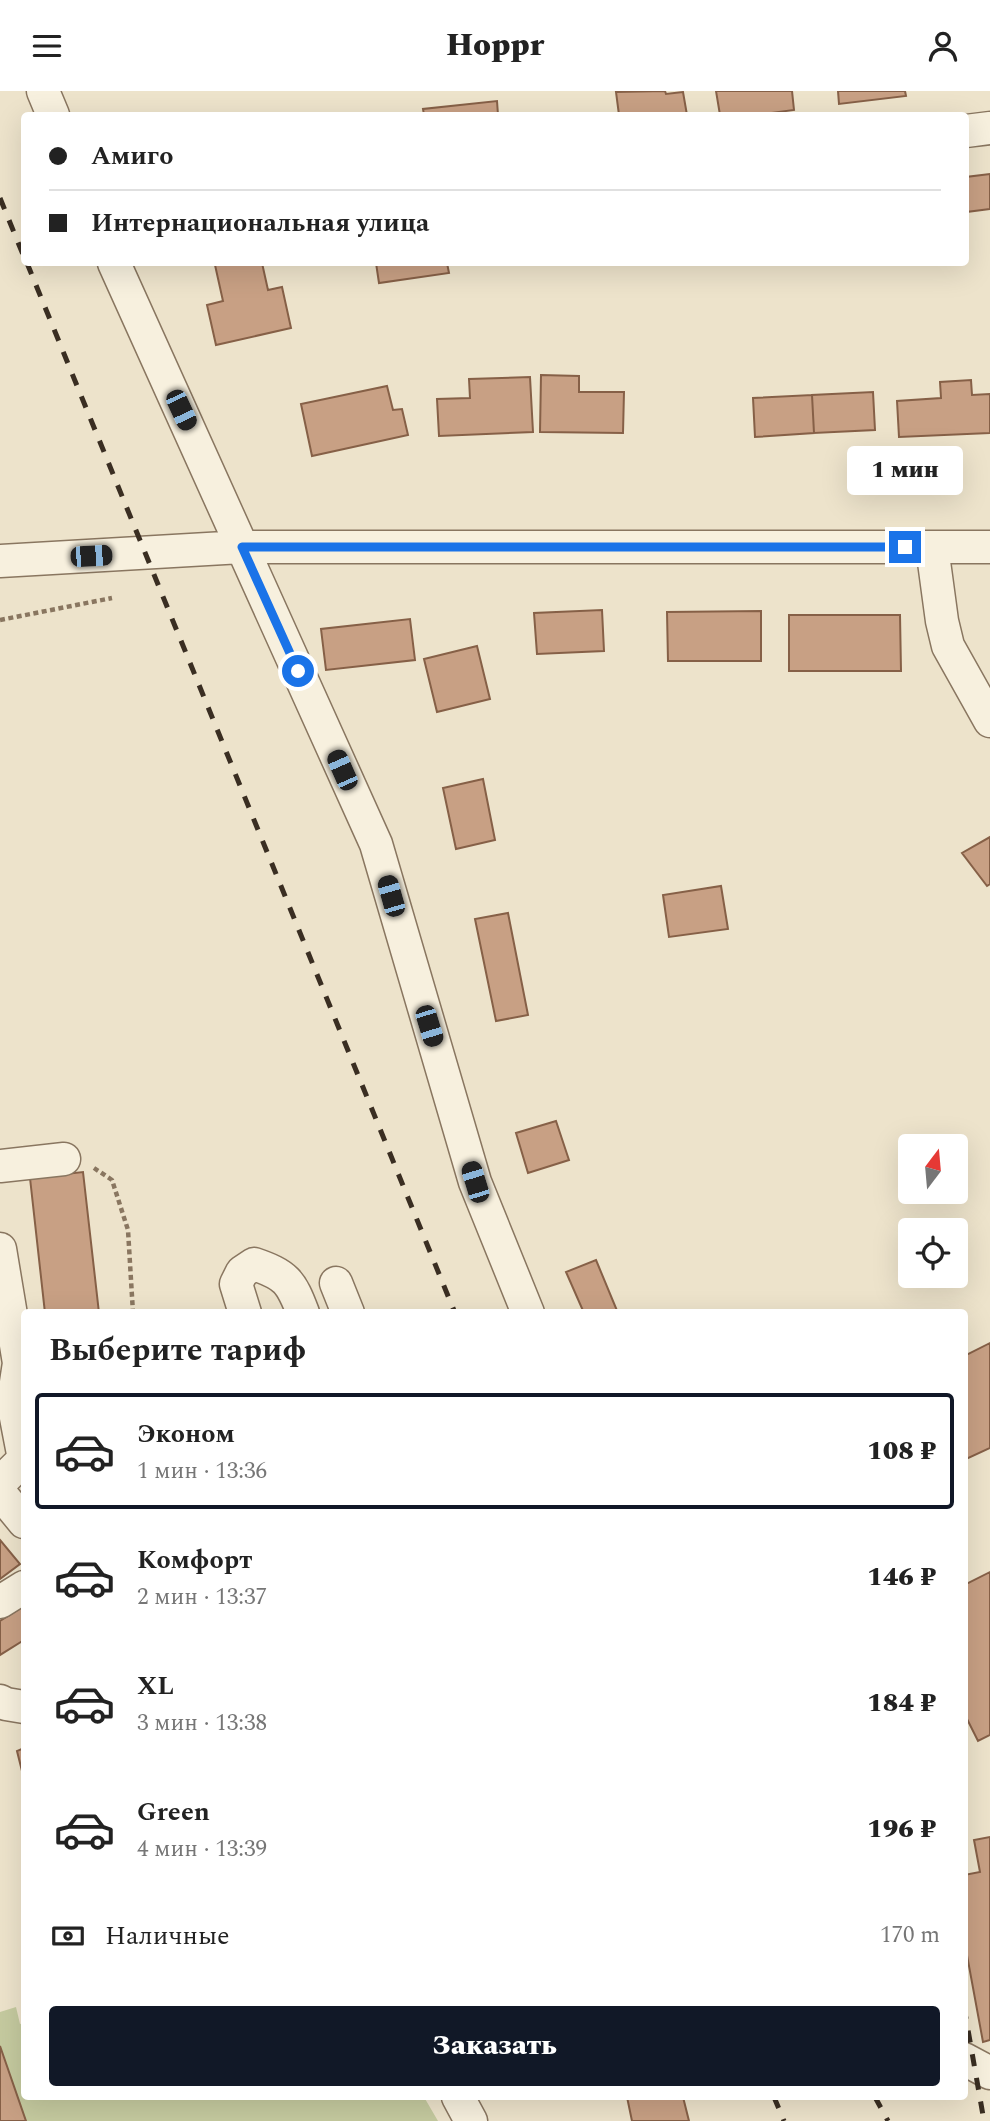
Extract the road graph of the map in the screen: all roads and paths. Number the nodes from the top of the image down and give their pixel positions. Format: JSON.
{"nodes":[{"id":1,"x":43,"y":91,"type":"edge"},
{"id":2,"x":52,"y":112,"type":"edge"},
{"id":3,"x":990,"y":128,"type":"edge"},
{"id":4,"x":969,"y":131,"type":"edge"},
{"id":5,"x":115,"y":266,"type":"edge"},
{"id":6,"x":242,"y":547,"type":"junction"},
{"id":7,"x":932,"y":547,"type":"junction"},
{"id":8,"x":990,"y":547,"type":"edge"},
{"id":9,"x":0,"y":561,"type":"edge"},
{"id":10,"x":112,"y":598,"type":"dead end"},
{"id":11,"x":0,"y":620,"type":"edge"},
{"id":12,"x":990,"y":721,"type":"edge"},
{"id":13,"x":64,"y":1159,"type":"joint"},
{"id":14,"x":0,"y":1167,"type":"edge"},
{"id":15,"x":0,"y":1249,"type":"edge"},
{"id":16,"x":336,"y":1283,"type":"dead end"},
{"id":17,"x":133,"y":1309,"type":"edge"},
{"id":18,"x":244,"y":1309,"type":"edge"},
{"id":19,"x":301,"y":1309,"type":"edge"},
{"id":20,"x":346,"y":1309,"type":"edge"},
{"id":21,"x":526,"y":1309,"type":"edge"},
{"id":22,"x":21,"y":1443,"type":"edge"},
{"id":23,"x":21,"y":1462,"type":"edge"},
{"id":24,"x":0,"y":1483,"type":"edge"},
{"id":25,"x":0,"y":1493,"type":"edge"},
{"id":26,"x":21,"y":1517,"type":"edge"},
{"id":27,"x":21,"y":1589,"type":"edge"},
{"id":28,"x":0,"y":1602,"type":"edge"},
{"id":29,"x":0,"y":1701,"type":"edge"},
{"id":30,"x":21,"y":1706,"type":"edge"},
{"id":31,"x":968,"y":2061,"type":"edge"},
{"id":32,"x":990,"y":2073,"type":"edge"},
{"id":33,"x":460,"y":2100,"type":"edge"},
{"id":34,"x":471,"y":2121,"type":"edge"}],
"edges":[{"from":1,"to":2,"type":"street"},
{"from":3,"to":4,"type":"street"},
{"from":5,"to":6,"type":"street"},
{"from":6,"to":7,"type":"street"},
{"from":6,"to":9,"type":"street"},
{"from":6,"to":21,"type":"street"},
{"from":7,"to":8,"type":"street"},
{"from":7,"to":12,"type":"street"},
{"from":10,"to":11,"type":"path"},
{"from":13,"to":14,"type":"street"},
{"from":13,"to":17,"type":"path"},
{"from":15,"to":22,"type":"street"},
{"from":16,"to":20,"type":"street"},
{"from":18,"to":19,"type":"street"},
{"from":23,"to":24,"type":"street"},
{"from":25,"to":26,"type":"street"},
{"from":27,"to":28,"type":"street"},
{"from":29,"to":30,"type":"street"},
{"from":31,"to":32,"type":"street"},
{"from":33,"to":34,"type":"street"}]}
